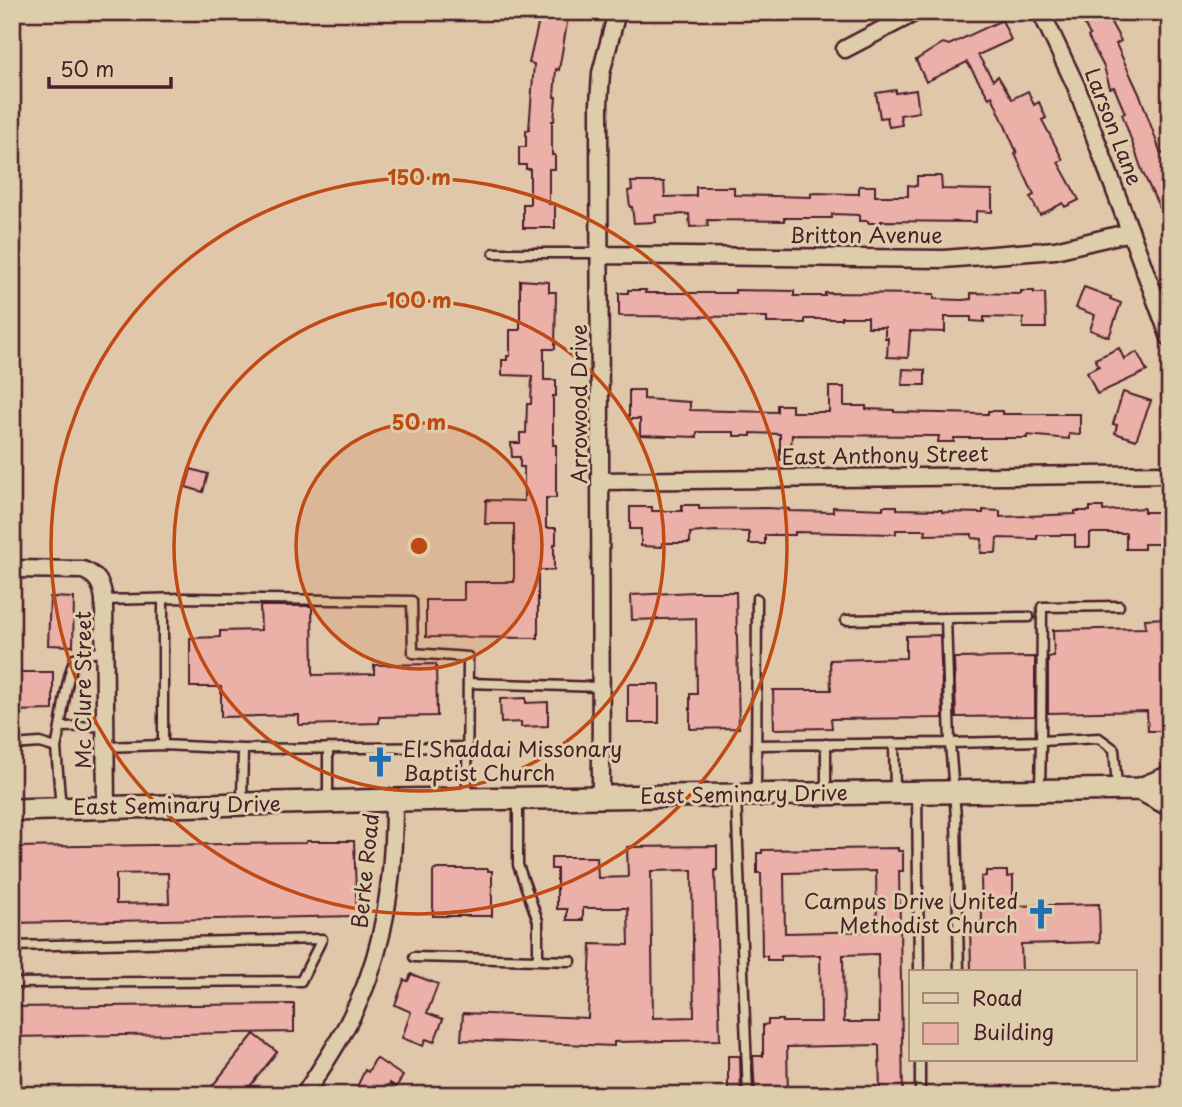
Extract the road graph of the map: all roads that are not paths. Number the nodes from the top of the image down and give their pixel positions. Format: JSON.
{"nodes":[{"id":1,"x":617,"y":12,"type":"edge"},
{"id":2,"x":916,"y":12,"type":"edge"},
{"id":3,"x":1041,"y":12,"type":"edge"},
{"id":4,"x":845,"y":49,"type":"dead end"},
{"id":5,"x":1130,"y":232,"type":"junction"},
{"id":6,"x":494,"y":253,"type":"dead end"},
{"id":7,"x":600,"y":254,"type":"junction"},
{"id":8,"x":1170,"y":338,"type":"edge"},
{"id":9,"x":1170,"y":474,"type":"edge"},
{"id":10,"x":601,"y":481,"type":"junction"},
{"id":11,"x":12,"y":569,"type":"edge"},
{"id":12,"x":163,"y":599,"type":"junction"},
{"id":13,"x":757,"y":599,"type":"dead end"},
{"id":14,"x":104,"y":600,"type":"junction"},
{"id":15,"x":1119,"y":606,"type":"dead end"},
{"id":16,"x":1028,"y":617,"type":"dead end"},
{"id":17,"x":946,"y":618,"type":"junction"},
{"id":18,"x":846,"y":620,"type":"dead end"},
{"id":19,"x":104,"y":652,"type":"junction"},
{"id":20,"x":468,"y":683,"type":"junction"},
{"id":21,"x":601,"y":687,"type":"junction"},
{"id":22,"x":104,"y":726,"type":"junction"},
{"id":23,"x":61,"y":727,"type":"junction"},
{"id":24,"x":1041,"y":741,"type":"junction"},
{"id":25,"x":950,"y":743,"type":"junction"},
{"id":26,"x":826,"y":744,"type":"junction"},
{"id":27,"x":894,"y":744,"type":"junction"},
{"id":28,"x":12,"y":745,"type":"edge"},
{"id":29,"x":163,"y":745,"type":"junction"},
{"id":30,"x":756,"y":745,"type":"junction"},
{"id":31,"x":104,"y":747,"type":"junction"},
{"id":32,"x":467,"y":747,"type":"junction"},
{"id":33,"x":56,"y":748,"type":"junction"},
{"id":34,"x":328,"y":748,"type":"junction"},
{"id":35,"x":243,"y":749,"type":"junction"},
{"id":36,"x":1170,"y":778,"type":"edge"},
{"id":37,"x":1140,"y":789,"type":"junction"},
{"id":38,"x":1117,"y":790,"type":"junction"},
{"id":39,"x":1040,"y":791,"type":"junction"},
{"id":40,"x":955,"y":792,"type":"junction"},
{"id":41,"x":895,"y":793,"type":"junction"},
{"id":42,"x":917,"y":793,"type":"junction"},
{"id":43,"x":826,"y":794,"type":"junction"},
{"id":44,"x":746,"y":795,"type":"junction"},
{"id":45,"x":601,"y":797,"type":"junction"},
{"id":46,"x":519,"y":798,"type":"junction"},
{"id":47,"x":467,"y":799,"type":"junction"},
{"id":48,"x":394,"y":800,"type":"junction"},
{"id":49,"x":328,"y":802,"type":"junction"},
{"id":50,"x":242,"y":804,"type":"junction"},
{"id":51,"x":1170,"y":805,"type":"edge"},
{"id":52,"x":106,"y":808,"type":"junction"},
{"id":53,"x":61,"y":809,"type":"junction"},
{"id":54,"x":12,"y":810,"type":"edge"},
{"id":55,"x":12,"y":946,"type":"edge"},
{"id":56,"x":414,"y":957,"type":"dead end"},
{"id":57,"x":538,"y":960,"type":"junction"},
{"id":58,"x":571,"y":961,"type":"dead end"},
{"id":59,"x":919,"y":970,"type":"edge"},
{"id":60,"x":960,"y":970,"type":"edge"},
{"id":61,"x":12,"y":983,"type":"edge"},
{"id":62,"x":920,"y":1062,"type":"edge"},
{"id":63,"x":304,"y":1095,"type":"edge"},
{"id":64,"x":748,"y":1095,"type":"edge"},
{"id":65,"x":920,"y":1095,"type":"edge"}],
"edges":[{"from":1,"to":7,"type":"street","name":"Arrowood Drive"},
{"from":2,"to":4,"type":"street"},
{"from":3,"to":5,"type":"street","name":"Larson Lane"},
{"from":5,"to":7,"type":"street","name":"Britton Avenue"},
{"from":5,"to":8,"type":"street","name":"Larson Lane"},
{"from":6,"to":7,"type":"lane"},
{"from":7,"to":10,"type":"street","name":"Arrowood Drive"},
{"from":9,"to":10,"type":"street","name":"East Anthony Street"},
{"from":10,"to":21,"type":"street","name":"Arrowood Drive"},
{"from":11,"to":14,"type":"street","name":"Mc Clure Street"},
{"from":12,"to":14,"type":"lane"},
{"from":12,"to":20,"type":"lane"},
{"from":12,"to":29,"type":"lane"},
{"from":13,"to":30,"type":"lane"},
{"from":14,"to":19,"type":"street","name":"Mc Clure Street"},
{"from":15,"to":24,"type":"lane"},
{"from":16,"to":17,"type":"lane"},
{"from":17,"to":18,"type":"lane"},
{"from":17,"to":25,"type":"lane"},
{"from":19,"to":22,"type":"street","name":"Mc Clure Street"},
{"from":19,"to":23,"type":"lane"},
{"from":20,"to":21,"type":"lane"},
{"from":20,"to":32,"type":"lane"},
{"from":21,"to":45,"type":"street","name":"Arrowood Drive"},
{"from":22,"to":23,"type":"lane"},
{"from":22,"to":31,"type":"street","name":"Mc Clure Street"},
{"from":23,"to":33,"type":"lane"},
{"from":24,"to":25,"type":"lane"},
{"from":24,"to":38,"type":"lane"},
{"from":24,"to":39,"type":"lane"},
{"from":25,"to":27,"type":"lane"},
{"from":25,"to":40,"type":"lane"},
{"from":26,"to":27,"type":"lane"},
{"from":26,"to":30,"type":"lane"},
{"from":26,"to":43,"type":"lane"},
{"from":27,"to":41,"type":"lane"},
{"from":28,"to":33,"type":"lane"},
{"from":29,"to":31,"type":"lane"},
{"from":29,"to":35,"type":"lane"},
{"from":30,"to":44,"type":"lane"},
{"from":31,"to":52,"type":"street","name":"Mc Clure Street"},
{"from":32,"to":34,"type":"lane"},
{"from":32,"to":47,"type":"lane"},
{"from":33,"to":53,"type":"lane"},
{"from":34,"to":35,"type":"lane"},
{"from":34,"to":49,"type":"lane"},
{"from":35,"to":50,"type":"lane"},
{"from":36,"to":37,"type":"main road","name":"East Seminary Drive"},
{"from":37,"to":38,"type":"main road","name":"East Seminary Drive"},
{"from":37,"to":51,"type":"main road"},
{"from":38,"to":39,"type":"main road","name":"East Seminary Drive"},
{"from":39,"to":40,"type":"main road","name":"East Seminary Drive"},
{"from":40,"to":42,"type":"main road","name":"East Seminary Drive"},
{"from":40,"to":60,"type":"lane"},
{"from":41,"to":42,"type":"main road","name":"East Seminary Drive"},
{"from":41,"to":43,"type":"main road","name":"East Seminary Drive"},
{"from":42,"to":59,"type":"lane"},
{"from":43,"to":44,"type":"main road","name":"East Seminary Drive"},
{"from":44,"to":45,"type":"main road","name":"East Seminary Drive"},
{"from":44,"to":64,"type":"lane"},
{"from":45,"to":46,"type":"main road","name":"East Seminary Drive"},
{"from":46,"to":47,"type":"main road","name":"East Seminary Drive"},
{"from":46,"to":57,"type":"lane"},
{"from":47,"to":48,"type":"main road","name":"East Seminary Drive"},
{"from":48,"to":49,"type":"main road","name":"East Seminary Drive"},
{"from":48,"to":63,"type":"street","name":"Berke Road"},
{"from":49,"to":50,"type":"main road","name":"East Seminary Drive"},
{"from":50,"to":52,"type":"main road","name":"East Seminary Drive"},
{"from":52,"to":53,"type":"main road","name":"East Seminary Drive"},
{"from":53,"to":54,"type":"main road","name":"East Seminary Drive"},
{"from":55,"to":61,"type":"lane"},
{"from":56,"to":57,"type":"lane"},
{"from":57,"to":58,"type":"lane"},
{"from":62,"to":65,"type":"lane"}]}
